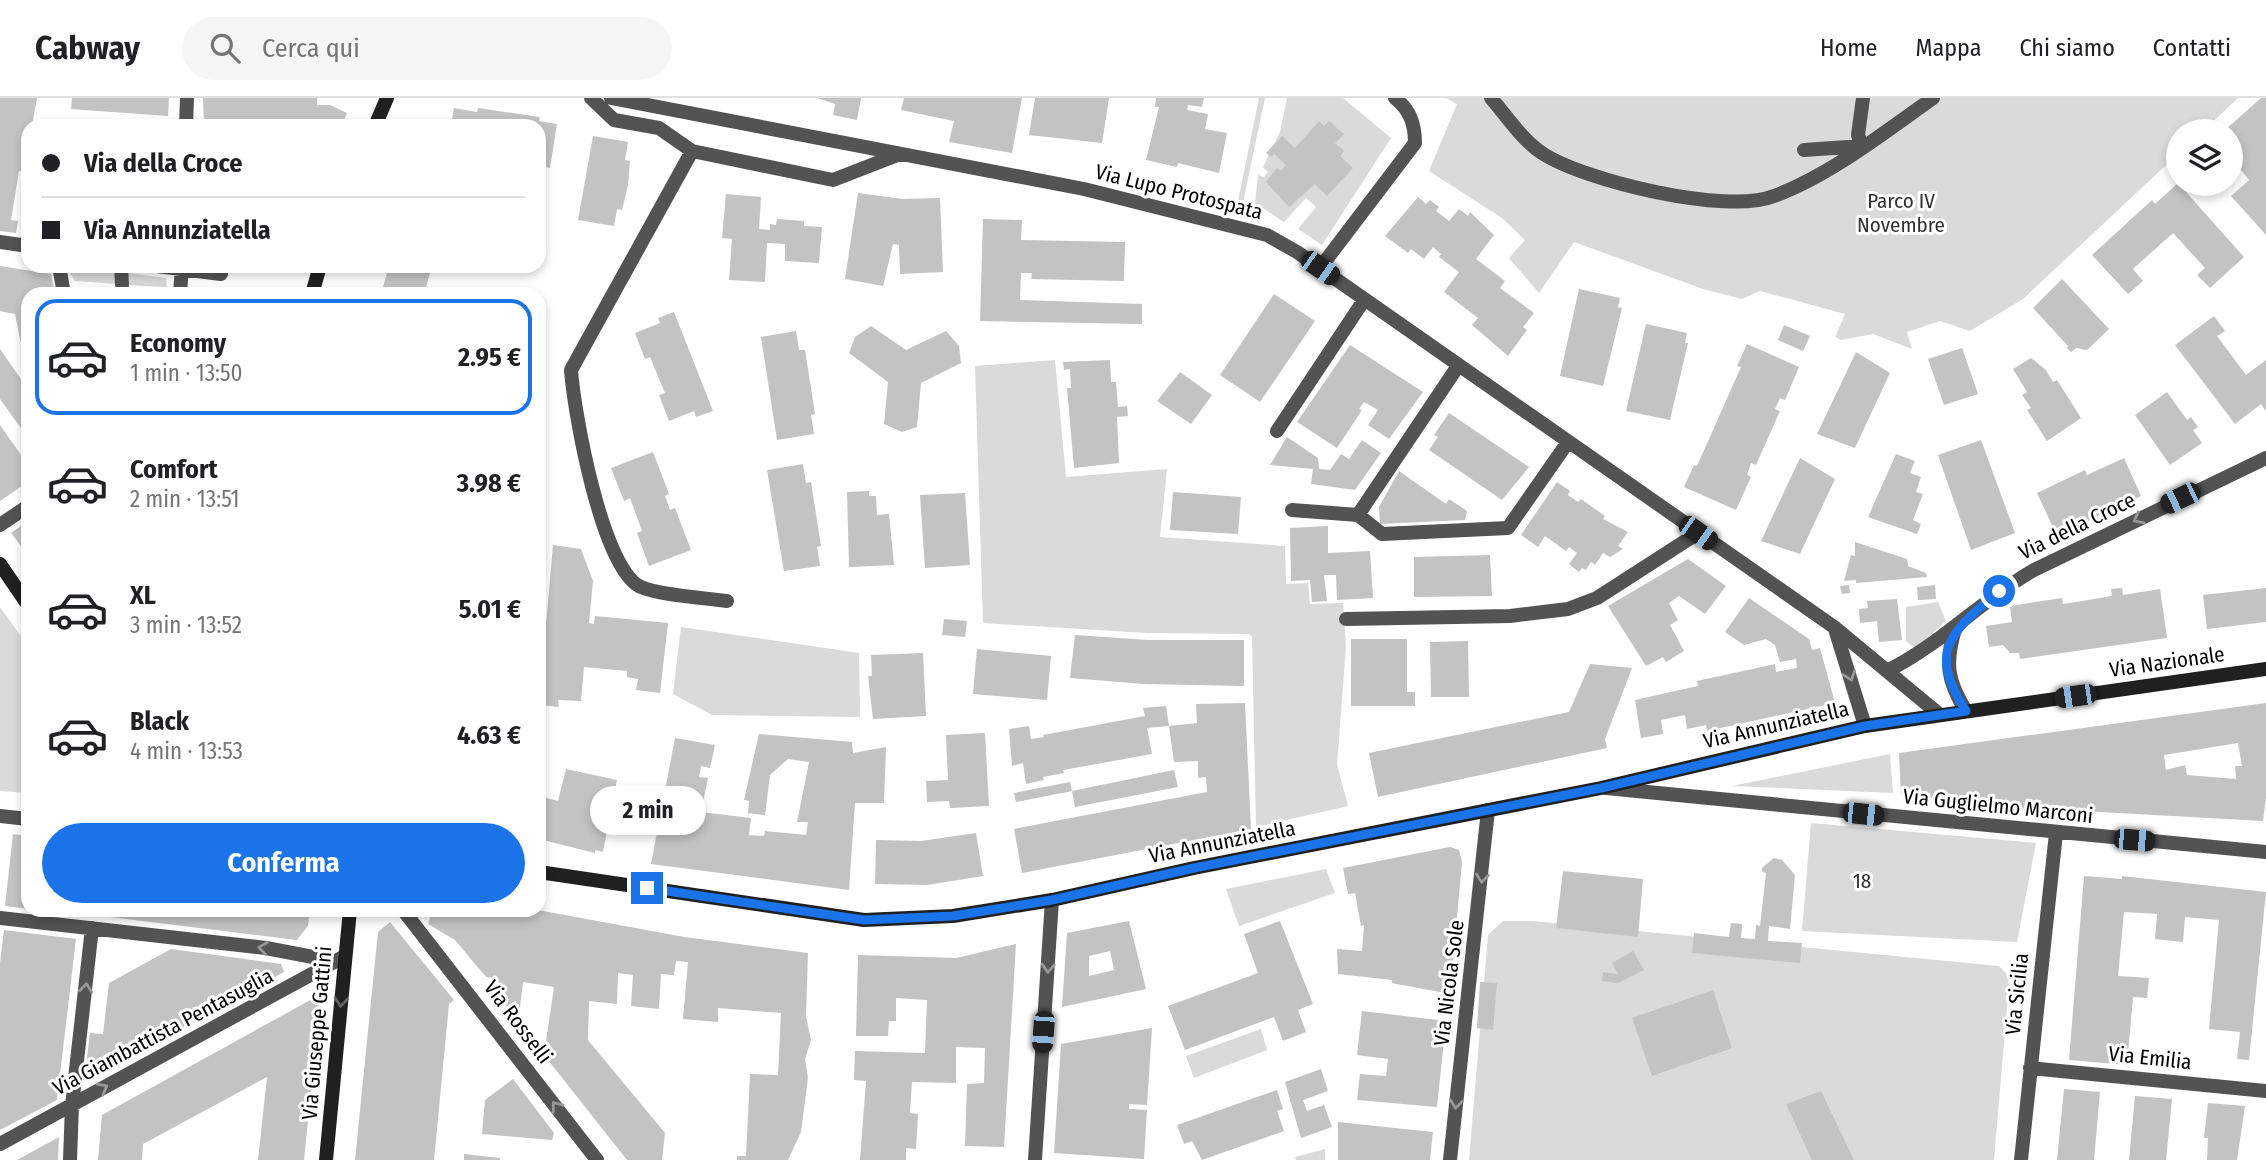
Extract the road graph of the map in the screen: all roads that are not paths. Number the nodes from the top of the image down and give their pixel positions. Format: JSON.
{"nodes":[{"id":1,"x":187,"y":98,"type":"edge"},
{"id":2,"x":387,"y":98,"type":"edge"},
{"id":3,"x":591,"y":98,"type":"edge"},
{"id":4,"x":611,"y":98,"type":"edge"},
{"id":5,"x":1395,"y":98,"type":"edge"},
{"id":6,"x":1491,"y":98,"type":"edge"},
{"id":7,"x":1863,"y":98,"type":"edge"},
{"id":8,"x":1933,"y":98,"type":"edge"},
{"id":9,"x":186,"y":119,"type":"edge"},
{"id":10,"x":378,"y":119,"type":"edge"},
{"id":11,"x":1862,"y":146,"type":"junction"},
{"id":12,"x":1804,"y":150,"type":"dead end"},
{"id":13,"x":692,"y":151,"type":"junction"},
{"id":14,"x":901,"y":153,"type":"junction"},
{"id":15,"x":0,"y":242,"type":"edge"},
{"id":16,"x":21,"y":245,"type":"edge"},
{"id":17,"x":1320,"y":268,"type":"junction"},
{"id":18,"x":121,"y":273,"type":"edge"},
{"id":19,"x":214,"y":273,"type":"edge"},
{"id":20,"x":221,"y":274,"type":"dead end"},
{"id":21,"x":122,"y":285,"type":"dead end"},
{"id":22,"x":1364,"y":300,"type":"junction"},
{"id":23,"x":1458,"y":366,"type":"junction"},
{"id":24,"x":1277,"y":431,"type":"dead end"},
{"id":25,"x":1568,"y":442,"type":"junction"},
{"id":26,"x":2266,"y":458,"type":"edge"},
{"id":27,"x":1292,"y":510,"type":"dead end"},
{"id":28,"x":21,"y":511,"type":"edge"},
{"id":29,"x":1358,"y":515,"type":"junction"},
{"id":30,"x":0,"y":525,"type":"edge"},
{"id":31,"x":1698,"y":533,"type":"junction"},
{"id":32,"x":0,"y":564,"type":"edge"},
{"id":33,"x":21,"y":595,"type":"edge"},
{"id":34,"x":727,"y":601,"type":"dead end"},
{"id":35,"x":1346,"y":619,"type":"dead end"},
{"id":36,"x":1834,"y":627,"type":"junction"},
{"id":37,"x":1955,"y":629,"type":"junction"},
{"id":38,"x":2266,"y":669,"type":"edge"},
{"id":39,"x":1887,"y":671,"type":"junction"},
{"id":40,"x":1966,"y":711,"type":"junction"},
{"id":41,"x":1940,"y":715,"type":"junction"},
{"id":42,"x":1865,"y":726,"type":"junction"},
{"id":43,"x":1601,"y":788,"type":"junction"},
{"id":44,"x":1488,"y":810,"type":"junction"},
{"id":45,"x":0,"y":816,"type":"edge"},
{"id":46,"x":21,"y":818,"type":"edge"},
{"id":47,"x":0,"y":824,"type":"edge"},
{"id":48,"x":2056,"y":833,"type":"junction"},
{"id":49,"x":2266,"y":852,"type":"edge"},
{"id":50,"x":546,"y":873,"type":"edge"},
{"id":51,"x":1052,"y":900,"type":"junction"},
{"id":52,"x":349,"y":917,"type":"edge"},
{"id":53,"x":408,"y":917,"type":"edge"},
{"id":54,"x":0,"y":918,"type":"edge"},
{"id":55,"x":92,"y":928,"type":"junction"},
{"id":56,"x":345,"y":956,"type":"junction"},
{"id":57,"x":327,"y":967,"type":"junction"},
{"id":58,"x":2030,"y":1068,"type":"junction"},
{"id":59,"x":2266,"y":1091,"type":"edge"},
{"id":60,"x":72,"y":1105,"type":"junction"},
{"id":61,"x":0,"y":1144,"type":"edge"},
{"id":62,"x":70,"y":1160,"type":"edge"},
{"id":63,"x":326,"y":1160,"type":"edge"},
{"id":64,"x":597,"y":1160,"type":"edge"},
{"id":65,"x":1035,"y":1160,"type":"edge"},
{"id":66,"x":1450,"y":1160,"type":"edge"},
{"id":67,"x":2021,"y":1160,"type":"edge"}],
"edges":[{"from":1,"to":9,"type":"street"},
{"from":2,"to":10,"type":"street"},
{"from":3,"to":13,"type":"street"},
{"from":4,"to":14,"type":"street","name":"Via Lupo Protospata"},
{"from":5,"to":17,"type":"street"},
{"from":6,"to":11,"type":"street"},
{"from":7,"to":11,"type":"street"},
{"from":8,"to":11,"type":"street"},
{"from":11,"to":12,"type":"street"},
{"from":13,"to":14,"type":"street"},
{"from":13,"to":34,"type":"street"},
{"from":14,"to":17,"type":"street","name":"Via Lupo Protospata"},
{"from":15,"to":16,"type":"street"},
{"from":17,"to":22,"type":"street","name":"Via Lupo Protospata"},
{"from":18,"to":21,"type":"street"},
{"from":19,"to":20,"type":"street"},
{"from":22,"to":23,"type":"street","name":"Via Lupo Protospata"},
{"from":22,"to":24,"type":"street"},
{"from":23,"to":25,"type":"street","name":"Via Lupo Protospata"},
{"from":23,"to":29,"type":"street"},
{"from":25,"to":29,"type":"street"},
{"from":25,"to":31,"type":"street","name":"Via Lupo Protospata"},
{"from":26,"to":37,"type":"street","name":"Via della Croce","one_way":true},
{"from":27,"to":29,"type":"street"},
{"from":28,"to":30,"type":"street"},
{"from":31,"to":35,"type":"street"},
{"from":31,"to":36,"type":"street","name":"Via Lupo Protospata"},
{"from":32,"to":33,"type":"street"},
{"from":36,"to":39,"type":"street","name":"Via Lupo Protospata"},
{"from":36,"to":42,"type":"street","one_way":true},
{"from":37,"to":39,"type":"street","name":"Via della Croce"},
{"from":37,"to":40,"type":"street"},
{"from":38,"to":40,"type":"street","name":"Via Nazionale"},
{"from":39,"to":41,"type":"street","name":"Via Lupo Protospata"},
{"from":40,"to":41,"type":"street","name":"Via Nazionale"},
{"from":41,"to":42,"type":"street","name":"Via Nazionale"},
{"from":42,"to":43,"type":"street","name":"Via Annunziatella"},
{"from":43,"to":44,"type":"street","name":"Via Annunziatella"},
{"from":43,"to":48,"type":"street","name":"Via Guglielmo Marconi"},
{"from":44,"to":51,"type":"street","name":"Via Annunziatella"},
{"from":44,"to":66,"type":"street","name":"Via Nicola Sole","one_way":true},
{"from":45,"to":46,"type":"street"},
{"from":45,"to":47,"type":"street"},
{"from":48,"to":49,"type":"street","name":"Via Guglielmo Marconi"},
{"from":48,"to":58,"type":"street","name":"Via Sicilia"},
{"from":50,"to":51,"type":"street","name":"Via Annunziatella"},
{"from":51,"to":65,"type":"street","one_way":true},
{"from":52,"to":56,"type":"street","name":"Via Giuseppe Gattini"},
{"from":64,"to":53,"type":"street","name":"Via Rosselli","one_way":true},
{"from":54,"to":55,"type":"street"},
{"from":57,"to":55,"type":"street","one_way":true},
{"from":60,"to":55,"type":"street","one_way":true},
{"from":56,"to":57,"type":"street","name":"Via Giambattista Pentasuglia"},
{"from":56,"to":63,"type":"street","name":"Via Giuseppe Gattini","one_way":true},
{"from":60,"to":57,"type":"street","name":"Via Giambattista Pentasuglia","one_way":true},
{"from":58,"to":59,"type":"street","name":"Via Emilia"},
{"from":58,"to":67,"type":"street","name":"Via Sicilia"},
{"from":60,"to":61,"type":"street","name":"Via Giambattista Pentasuglia"},
{"from":60,"to":62,"type":"street"}]}
